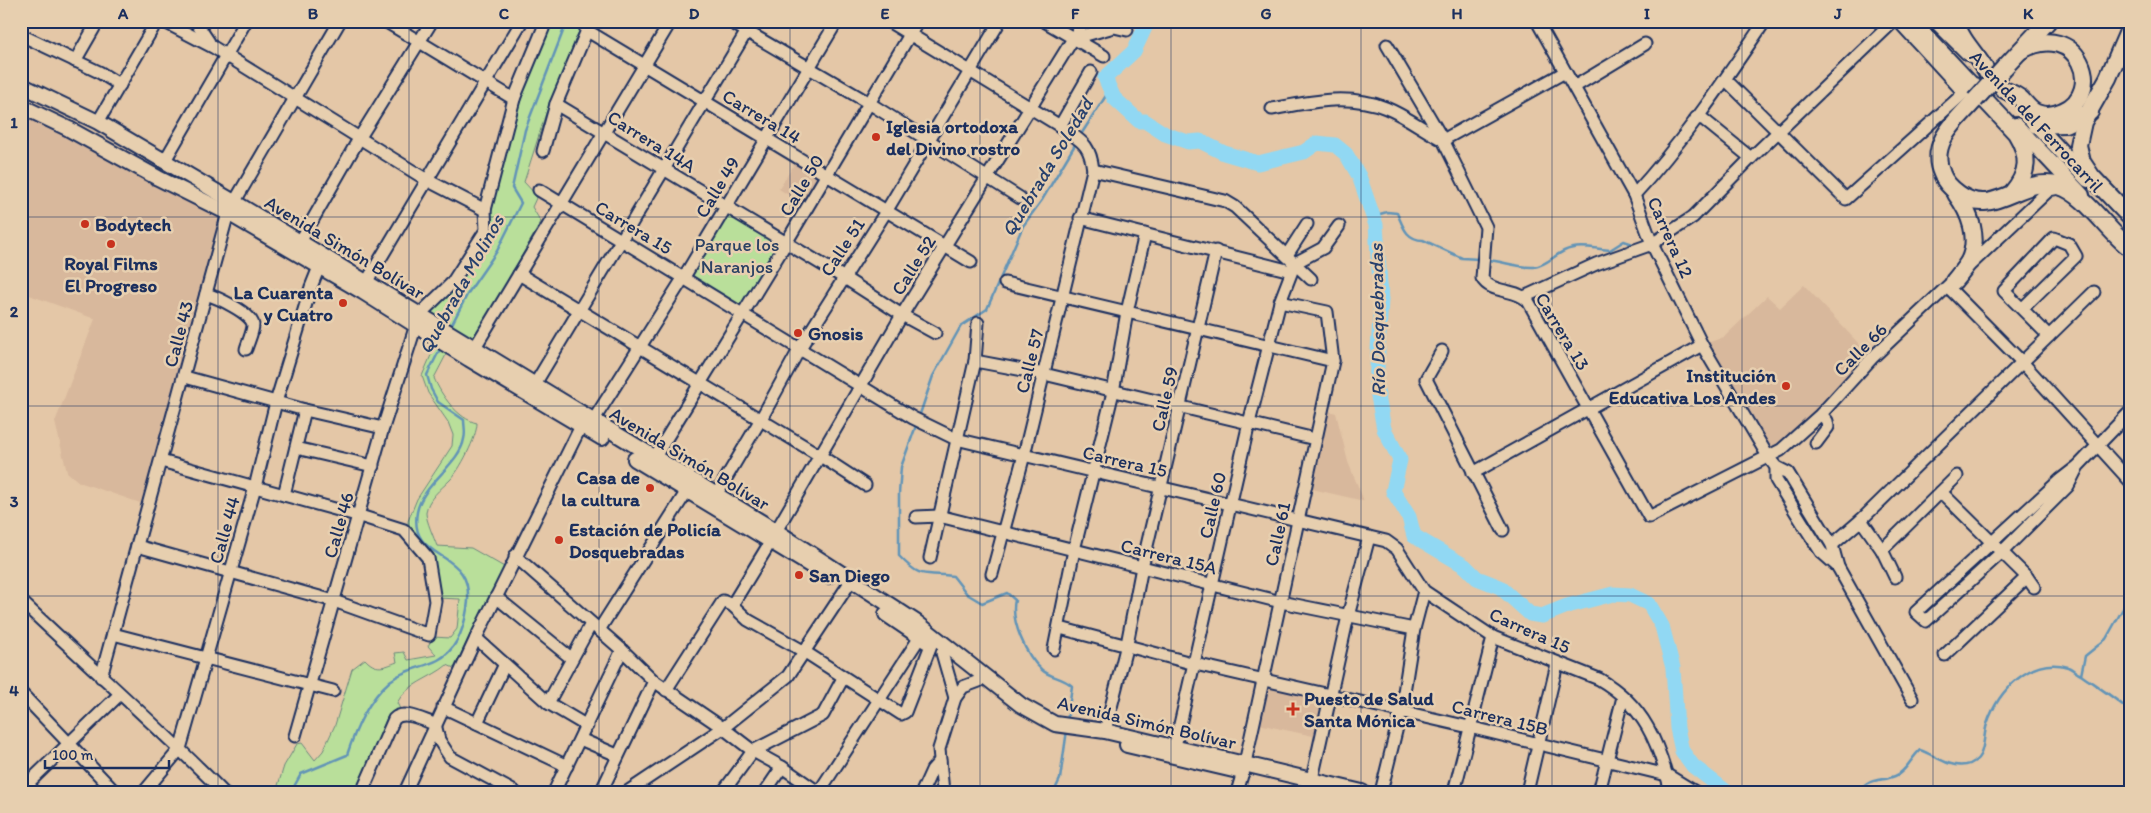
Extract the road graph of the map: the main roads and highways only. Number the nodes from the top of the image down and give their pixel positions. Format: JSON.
{"nodes":[{"id":1,"x":1911,"y":21,"type":"edge"},
{"id":2,"x":1917,"y":21,"type":"edge"},
{"id":3,"x":1936,"y":21,"type":"edge"},
{"id":4,"x":1956,"y":21,"type":"edge"},
{"id":5,"x":2045,"y":24,"type":"edge"},
{"id":6,"x":2130,"y":27,"type":"edge"},
{"id":7,"x":2022,"y":50,"type":"junction"},
{"id":8,"x":1980,"y":84,"type":"junction"},
{"id":9,"x":21,"y":85,"type":"edge"},
{"id":10,"x":2003,"y":89,"type":"junction"},
{"id":11,"x":21,"y":106,"type":"edge"},
{"id":12,"x":2090,"y":112,"type":"junction"},
{"id":13,"x":2036,"y":125,"type":"junction"},
{"id":14,"x":1950,"y":187,"type":"junction"},
{"id":15,"x":2010,"y":196,"type":"junction"},
{"id":16,"x":231,"y":208,"type":"junction"},
{"id":17,"x":2130,"y":217,"type":"edge"},
{"id":18,"x":2130,"y":224,"type":"edge"},
{"id":19,"x":2130,"y":247,"type":"edge"},
{"id":20,"x":1951,"y":284,"type":"road end"},
{"id":21,"x":418,"y":320,"type":"junction"},
{"id":22,"x":456,"y":344,"type":"junction"},
{"id":23,"x":587,"y":424,"type":"junction"},
{"id":24,"x":690,"y":487,"type":"junction"},
{"id":25,"x":774,"y":536,"type":"junction"},
{"id":26,"x":1054,"y":728,"type":"junction"},
{"id":27,"x":1080,"y":733,"type":"junction"},
{"id":28,"x":1174,"y":751,"type":"junction"},
{"id":29,"x":1244,"y":767,"type":"junction"},
{"id":30,"x":1325,"y":792,"type":"edge"},
{"id":31,"x":1362,"y":792,"type":"edge"}],
"edges":[{"from":1,"to":8,"type":"highway"},
{"from":2,"to":8,"type":"main road","name":"Avenida del Ferrocarril"},
{"from":3,"to":8,"type":"main road","name":"Avenida del Ferrocarril"},
{"from":4,"to":8,"type":"highway"},
{"from":5,"to":7,"type":"highway"},
{"from":6,"to":12,"type":"highway"},
{"from":7,"to":8,"type":"highway"},
{"from":7,"to":10,"type":"highway"},
{"from":8,"to":10,"type":"main road","name":"Avenida del Ferrocarril"},
{"from":8,"to":14,"type":"highway"},
{"from":8,"to":15,"type":"highway"},
{"from":8,"to":19,"type":"main road","name":"Avenida del Ferrocarril"},
{"from":9,"to":16,"type":"main road","name":"Avenida Simón Bolívar"},
{"from":10,"to":13,"type":"main road","name":"Avenida del Ferrocarril"},
{"from":11,"to":16,"type":"main road","name":"Avenida Simón Bolívar"},
{"from":12,"to":13,"type":"highway"},
{"from":12,"to":17,"type":"highway"},
{"from":13,"to":18,"type":"main road","name":"Avenida del Ferrocarril"},
{"from":14,"to":15,"type":"highway"},
{"from":14,"to":20,"type":"highway"},
{"from":15,"to":19,"type":"highway"},
{"from":16,"to":21,"type":"main road","name":"Avenida Simón Bolívar"},
{"from":16,"to":21,"type":"main road","name":"Avenida Simón Bolívar"},
{"from":21,"to":22,"type":"main road","name":"Avenida Simón Bolívar"},
{"from":22,"to":23,"type":"main road","name":"Avenida Simón Bolívar"},
{"from":22,"to":23,"type":"main road","name":"Avenida Simón Bolívar"},
{"from":23,"to":24,"type":"main road","name":"Avenida Simón Bolívar"},
{"from":24,"to":25,"type":"main road","name":"Avenida Simón Bolívar"},
{"from":24,"to":25,"type":"main road","name":"Avenida Simón Bolívar"},
{"from":25,"to":26,"type":"main road","name":"Avenida Simón Bolívar"},
{"from":25,"to":26,"type":"main road","name":"Avenida Simón Bolívar"},
{"from":26,"to":27,"type":"main road","name":"Avenida Simón Bolívar"},
{"from":27,"to":28,"type":"main road","name":"Avenida Simón Bolívar"},
{"from":27,"to":28,"type":"main road","name":"Avenida Simón Bolívar"},
{"from":28,"to":29,"type":"main road","name":"Avenida Simón Bolívar"},
{"from":29,"to":30,"type":"main road","name":"Avenida Simón Bolívar"},
{"from":29,"to":31,"type":"main road","name":"Avenida Simón Bolívar"}]}
